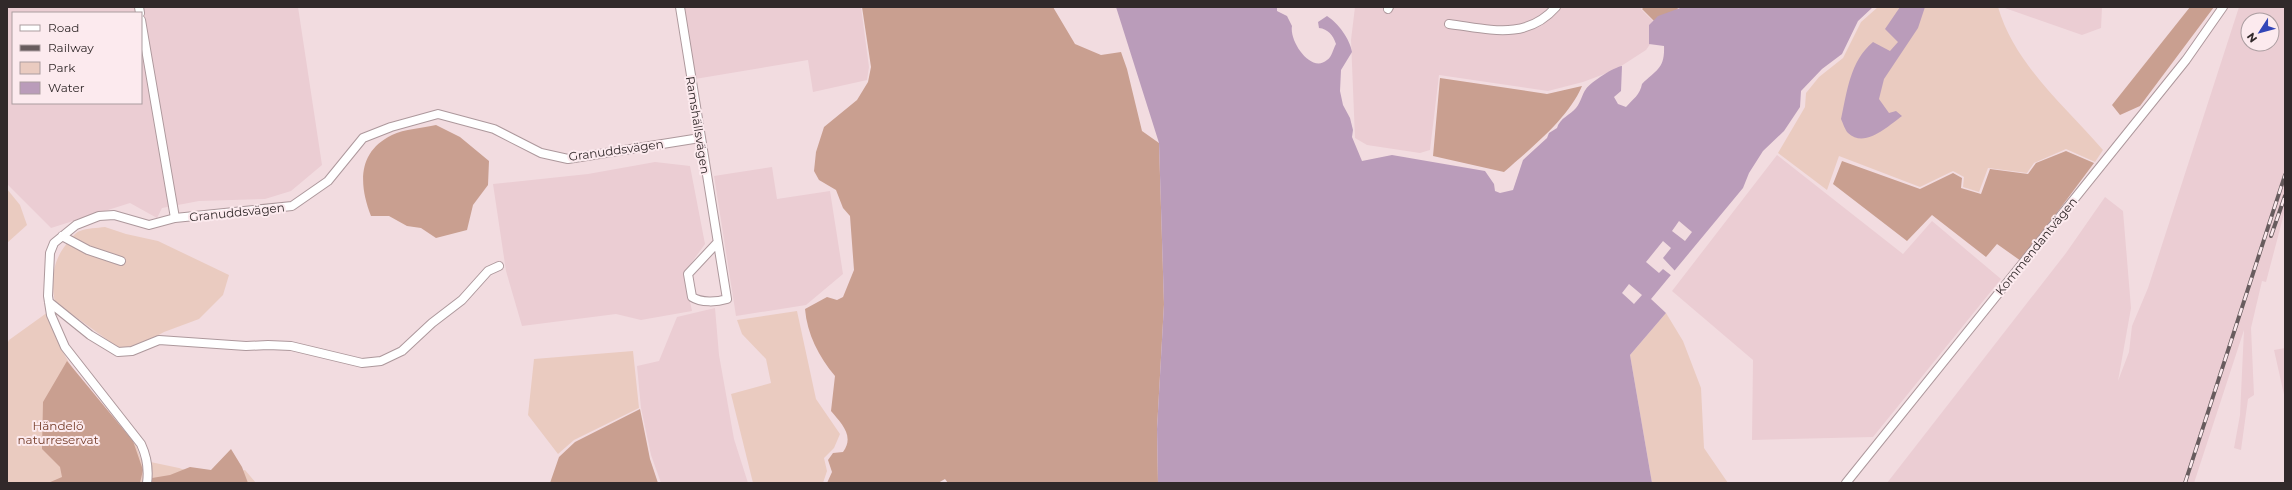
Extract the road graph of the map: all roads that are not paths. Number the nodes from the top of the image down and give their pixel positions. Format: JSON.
{"nodes":[{"id":1,"x":680,"y":7,"type":"edge"},
{"id":2,"x":1556,"y":7,"type":"edge"},
{"id":3,"x":2223,"y":7,"type":"edge"},
{"id":4,"x":1449,"y":24,"type":"dead end"},
{"id":5,"x":142,"y":26,"type":"edge"},
{"id":6,"x":700,"y":138,"type":"junction"},
{"id":7,"x":174,"y":218,"type":"junction"},
{"id":8,"x":62,"y":236,"type":"junction"},
{"id":9,"x":717,"y":243,"type":"junction"},
{"id":10,"x":121,"y":261,"type":"dead end"},
{"id":11,"x":499,"y":266,"type":"dead end"},
{"id":12,"x":49,"y":302,"type":"junction"},
{"id":13,"x":147,"y":483,"type":"edge"},
{"id":14,"x":1846,"y":483,"type":"edge"}],
"edges":[{"from":1,"to":6,"type":"street","name":"Ramshällsvägen"},
{"from":2,"to":4,"type":"street"},
{"from":3,"to":14,"type":"street","name":"Kommendantvägen"},
{"from":5,"to":7,"type":"street"},
{"from":6,"to":7,"type":"street","name":"Granuddsvägen"},
{"from":6,"to":9,"type":"street","name":"Ramshällsvägen"},
{"from":7,"to":8,"type":"street","name":"Granuddsvägen"},
{"from":8,"to":10,"type":"street"},
{"from":8,"to":12,"type":"street","name":"Granuddsvägen"},
{"from":9,"to":9,"type":"street","name":"Ramshällsvägen"},
{"from":11,"to":12,"type":"street"},
{"from":12,"to":13,"type":"street"}]}
